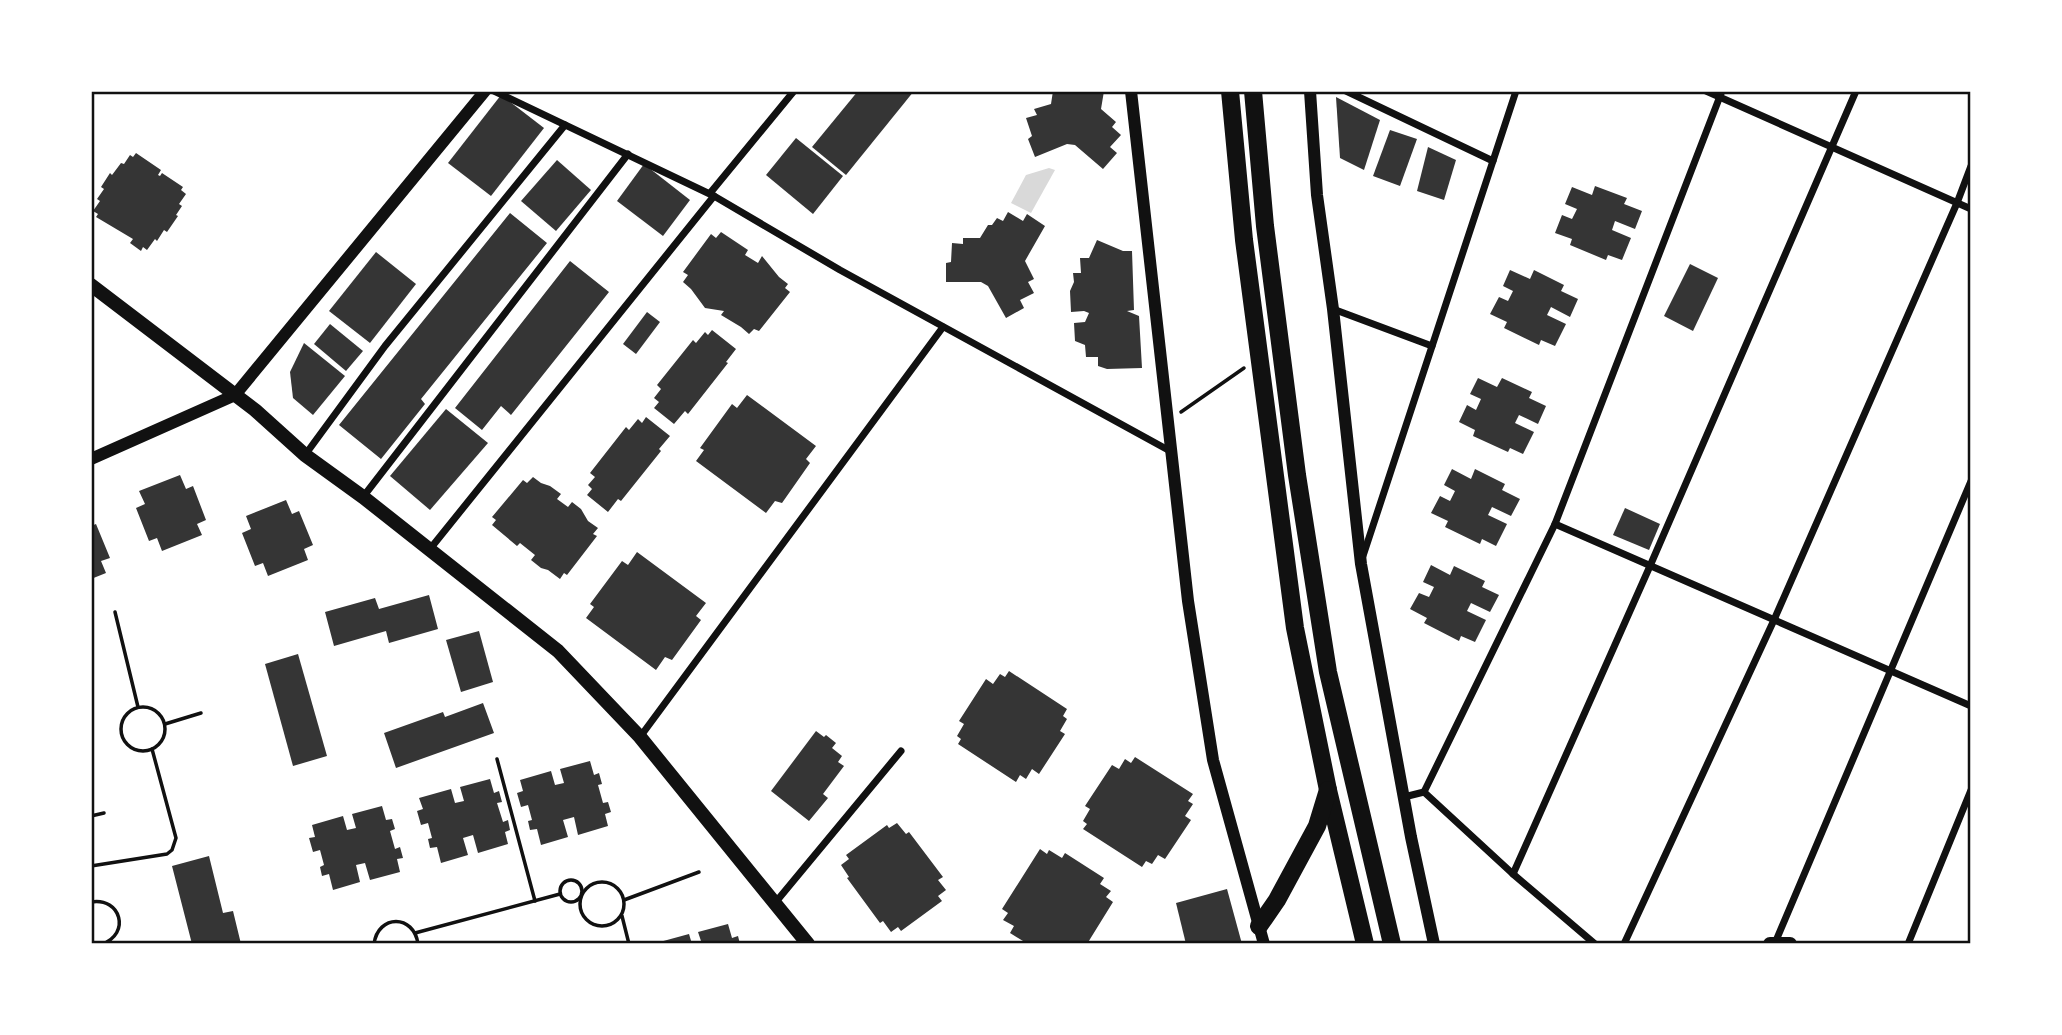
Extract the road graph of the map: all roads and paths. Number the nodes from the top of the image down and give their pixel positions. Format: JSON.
{"nodes":[{"id":1,"x":485,"y":91,"type":"edge"},
{"id":2,"x":494,"y":91,"type":"edge"},
{"id":3,"x":793,"y":91,"type":"edge"},
{"id":4,"x":1131,"y":91,"type":"edge"},
{"id":5,"x":1230,"y":91,"type":"edge"},
{"id":6,"x":1253,"y":91,"type":"edge"},
{"id":7,"x":1310,"y":91,"type":"edge"},
{"id":8,"x":1346,"y":91,"type":"edge"},
{"id":9,"x":1516,"y":91,"type":"edge"},
{"id":10,"x":1706,"y":91,"type":"edge"},
{"id":11,"x":1856,"y":91,"type":"edge"},
{"id":12,"x":1720,"y":94,"type":"edge"},
{"id":13,"x":565,"y":125,"type":"junction"},
{"id":14,"x":1831,"y":146,"type":"junction"},
{"id":15,"x":628,"y":155,"type":"junction"},
{"id":16,"x":1493,"y":161,"type":"junction"},
{"id":17,"x":1971,"y":166,"type":"edge"},
{"id":18,"x":712,"y":194,"type":"junction"},
{"id":19,"x":1957,"y":203,"type":"junction"},
{"id":20,"x":1971,"y":209,"type":"edge"},
{"id":21,"x":91,"y":285,"type":"edge"},
{"id":22,"x":1333,"y":309,"type":"junction"},
{"id":23,"x":943,"y":327,"type":"junction"},
{"id":24,"x":1432,"y":346,"type":"junction"},
{"id":25,"x":1260,"y":357,"type":"junction"},
{"id":26,"x":235,"y":395,"type":"junction"},
{"id":27,"x":1167,"y":422,"type":"junction"},
{"id":28,"x":1170,"y":451,"type":"junction"},
{"id":29,"x":305,"y":455,"type":"junction"},
{"id":30,"x":91,"y":459,"type":"edge"},
{"id":31,"x":1971,"y":481,"type":"edge"},
{"id":32,"x":363,"y":497,"type":"junction"},
{"id":33,"x":1555,"y":524,"type":"junction"},
{"id":34,"x":430,"y":549,"type":"junction"},
{"id":35,"x":1361,"y":564,"type":"junction"},
{"id":36,"x":1650,"y":566,"type":"junction"},
{"id":37,"x":116,"y":612,"type":"dead end"},
{"id":38,"x":1774,"y":620,"type":"junction"},
{"id":39,"x":1891,"y":671,"type":"junction"},
{"id":40,"x":1971,"y":706,"type":"edge"},
{"id":41,"x":138,"y":707,"type":"junction"},
{"id":42,"x":201,"y":713,"type":"dead end"},
{"id":43,"x":165,"y":724,"type":"junction"},
{"id":44,"x":640,"y":737,"type":"junction"},
{"id":45,"x":152,"y":750,"type":"junction"},
{"id":46,"x":901,"y":751,"type":"dead end"},
{"id":47,"x":497,"y":759,"type":"dead end"},
{"id":48,"x":1328,"y":790,"type":"junction"},
{"id":49,"x":1971,"y":790,"type":"edge"},
{"id":50,"x":1424,"y":792,"type":"junction"},
{"id":51,"x":1404,"y":797,"type":"junction"},
{"id":52,"x":104,"y":813,"type":"dead end"},
{"id":53,"x":91,"y":816,"type":"edge"},
{"id":54,"x":91,"y":866,"type":"edge"},
{"id":55,"x":699,"y":872,"type":"dead end"},
{"id":56,"x":1513,"y":874,"type":"junction"},
{"id":57,"x":91,"y":893,"type":"edge"},
{"id":58,"x":560,"y":894,"type":"junction"},
{"id":59,"x":581,"y":896,"type":"junction"},
{"id":60,"x":624,"y":900,"type":"junction"},
{"id":61,"x":92,"y":901,"type":"edge"},
{"id":62,"x":535,"y":901,"type":"junction"},
{"id":63,"x":775,"y":904,"type":"junction"},
{"id":64,"x":621,"y":914,"type":"junction"},
{"id":65,"x":1259,"y":926,"type":"junction"},
{"id":66,"x":415,"y":933,"type":"junction"},
{"id":67,"x":102,"y":944,"type":"edge"},
{"id":68,"x":374,"y":944,"type":"edge"},
{"id":69,"x":418,"y":944,"type":"edge"},
{"id":70,"x":629,"y":944,"type":"edge"},
{"id":71,"x":808,"y":944,"type":"edge"},
{"id":72,"x":1264,"y":944,"type":"edge"},
{"id":73,"x":1365,"y":944,"type":"edge"},
{"id":74,"x":1392,"y":944,"type":"edge"},
{"id":75,"x":1434,"y":944,"type":"edge"},
{"id":76,"x":1595,"y":944,"type":"edge"},
{"id":77,"x":1623,"y":944,"type":"edge"},
{"id":78,"x":1778,"y":944,"type":"edge"},
{"id":79,"x":1908,"y":944,"type":"edge"}],
"edges":[{"from":1,"to":26,"type":"street"},
{"from":2,"to":13,"type":"street"},
{"from":3,"to":18,"type":"street"},
{"from":4,"to":27,"type":"street"},
{"from":5,"to":25,"type":"highway"},
{"from":6,"to":74,"type":"highway"},
{"from":7,"to":22,"type":"street"},
{"from":8,"to":16,"type":"street"},
{"from":9,"to":16,"type":"street"},
{"from":10,"to":12,"type":"street"},
{"from":11,"to":14,"type":"street"},
{"from":12,"to":14,"type":"street"},
{"from":12,"to":33,"type":"street"},
{"from":13,"to":15,"type":"street"},
{"from":13,"to":29,"type":"street"},
{"from":14,"to":19,"type":"street"},
{"from":14,"to":36,"type":"street"},
{"from":15,"to":18,"type":"street"},
{"from":15,"to":32,"type":"street"},
{"from":16,"to":24,"type":"street"},
{"from":17,"to":19,"type":"street"},
{"from":18,"to":23,"type":"street"},
{"from":18,"to":34,"type":"street"},
{"from":19,"to":20,"type":"street"},
{"from":19,"to":38,"type":"street"},
{"from":21,"to":26,"type":"main road"},
{"from":22,"to":24,"type":"street"},
{"from":22,"to":35,"type":"street"},
{"from":23,"to":28,"type":"street"},
{"from":23,"to":44,"type":"street"},
{"from":24,"to":35,"type":"street"},
{"from":25,"to":27,"type":"path"},
{"from":25,"to":48,"type":"highway"},
{"from":26,"to":29,"type":"main road"},
{"from":26,"to":30,"type":"street"},
{"from":27,"to":28,"type":"street"},
{"from":28,"to":65,"type":"street"},
{"from":29,"to":32,"type":"main road"},
{"from":31,"to":39,"type":"street"},
{"from":32,"to":34,"type":"main road"},
{"from":33,"to":36,"type":"street"},
{"from":33,"to":50,"type":"street"},
{"from":34,"to":44,"type":"main road"},
{"from":35,"to":51,"type":"street"},
{"from":36,"to":38,"type":"street"},
{"from":36,"to":56,"type":"street"},
{"from":37,"to":41,"type":"path"},
{"from":38,"to":39,"type":"street"},
{"from":38,"to":77,"type":"street"},
{"from":39,"to":40,"type":"street"},
{"from":39,"to":78,"type":"street"},
{"from":41,"to":43,"type":"path"},
{"from":41,"to":45,"type":"path"},
{"from":42,"to":43,"type":"path"},
{"from":43,"to":45,"type":"path"},
{"from":44,"to":63,"type":"main road"},
{"from":45,"to":54,"type":"path"},
{"from":46,"to":63,"type":"street"},
{"from":47,"to":62,"type":"path"},
{"from":48,"to":65,"type":"highway"},
{"from":48,"to":73,"type":"highway"},
{"from":49,"to":79,"type":"street"},
{"from":50,"to":51,"type":"street"},
{"from":50,"to":56,"type":"street"},
{"from":51,"to":75,"type":"street"},
{"from":52,"to":53,"type":"path"},
{"from":55,"to":60,"type":"path"},
{"from":56,"to":76,"type":"street"},
{"from":57,"to":61,"type":"path"},
{"from":58,"to":59,"type":"path"},
{"from":58,"to":59,"type":"path"},
{"from":58,"to":62,"type":"path"},
{"from":59,"to":60,"type":"path"},
{"from":59,"to":64,"type":"path"},
{"from":60,"to":64,"type":"path"},
{"from":61,"to":67,"type":"path"},
{"from":62,"to":66,"type":"path"},
{"from":63,"to":71,"type":"main road"},
{"from":64,"to":70,"type":"path"},
{"from":65,"to":72,"type":"street"},
{"from":66,"to":68,"type":"path"},
{"from":66,"to":69,"type":"path"}]}
